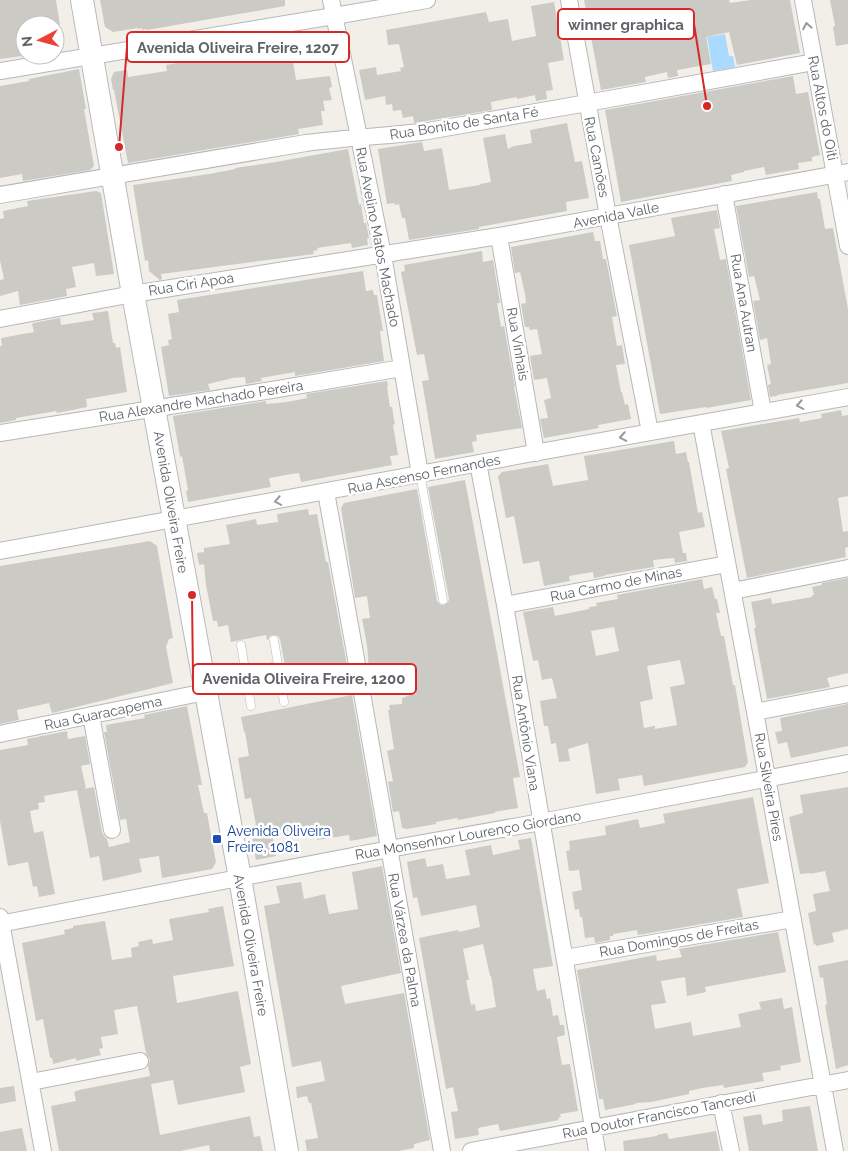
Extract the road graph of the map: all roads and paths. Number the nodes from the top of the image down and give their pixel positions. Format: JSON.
{"nodes":[{"id":1,"x":82,"y":0,"type":"edge"},
{"id":2,"x":331,"y":0,"type":"edge"},
{"id":3,"x":427,"y":0,"type":"edge"},
{"id":4,"x":569,"y":0,"type":"edge"},
{"id":5,"x":803,"y":0,"type":"edge"},
{"id":6,"x":334,"y":16,"type":"junction"},
{"id":7,"x":92,"y":56,"type":"junction"},
{"id":8,"x":814,"y":62,"type":"junction"},
{"id":9,"x":0,"y":72,"type":"edge"},
{"id":10,"x":587,"y":104,"type":"junction"},
{"id":11,"x":359,"y":137,"type":"junction"},
{"id":12,"x":841,"y":173,"type":"edge"},
{"id":13,"x":114,"y":176,"type":"junction"},
{"id":14,"x":724,"y":194,"type":"junction"},
{"id":15,"x":0,"y":195,"type":"edge"},
{"id":16,"x":608,"y":216,"type":"junction"},
{"id":17,"x":499,"y":236,"type":"junction"},
{"id":18,"x":848,"y":246,"type":"edge"},
{"id":19,"x":382,"y":255,"type":"junction"},
{"id":20,"x":134,"y":294,"type":"junction"},
{"id":21,"x":0,"y":319,"type":"edge"},
{"id":22,"x":402,"y":368,"type":"junction"},
{"id":23,"x":848,"y":397,"type":"edge"},
{"id":24,"x":155,"y":409,"type":"junction"},
{"id":25,"x":763,"y":412,"type":"junction"},
{"id":26,"x":701,"y":423,"type":"junction"},
{"id":27,"x":650,"y":432,"type":"junction"},
{"id":28,"x":0,"y":433,"type":"edge"},
{"id":29,"x":536,"y":452,"type":"junction"},
{"id":30,"x":478,"y":464,"type":"junction"},
{"id":31,"x":420,"y":474,"type":"junction"},
{"id":32,"x":326,"y":492,"type":"junction"},
{"id":33,"x":174,"y":520,"type":"junction"},
{"id":34,"x":0,"y":551,"type":"edge"},
{"id":35,"x":727,"y":564,"type":"junction"},
{"id":36,"x":848,"y":568,"type":"edge"},
{"id":37,"x":732,"y":591,"type":"junction"},
{"id":38,"x":442,"y":600,"type":"dead end"},
{"id":39,"x":505,"y":605,"type":"junction"},
{"id":40,"x":274,"y":640,"type":"dead end"},
{"id":41,"x":241,"y":645,"type":"dead end"},
{"id":42,"x":278,"y":666,"type":"junction"},
{"id":43,"x":245,"y":672,"type":"junction"},
{"id":44,"x":204,"y":686,"type":"junction"},
{"id":45,"x":848,"y":694,"type":"edge"},
{"id":46,"x":284,"y":702,"type":"dead end"},
{"id":47,"x":251,"y":706,"type":"dead end"},
{"id":48,"x":755,"y":712,"type":"junction"},
{"id":49,"x":92,"y":715,"type":"junction"},
{"id":50,"x":0,"y":734,"type":"edge"},
{"id":51,"x":848,"y":763,"type":"edge"},
{"id":52,"x":767,"y":778,"type":"junction"},
{"id":53,"x":541,"y":822,"type":"junction"},
{"id":54,"x":112,"y":830,"type":"dead end"},
{"id":55,"x":389,"y":849,"type":"junction"},
{"id":56,"x":240,"y":878,"type":"junction"},
{"id":57,"x":793,"y":919,"type":"junction"},
{"id":58,"x":0,"y":922,"type":"edge"},
{"id":59,"x":564,"y":958,"type":"junction"},
{"id":60,"x":140,"y":1061,"type":"dead end"},
{"id":61,"x":848,"y":1080,"type":"edge"},
{"id":62,"x":31,"y":1082,"type":"junction"},
{"id":63,"x":823,"y":1085,"type":"junction"},
{"id":64,"x":721,"y":1103,"type":"junction"},
{"id":65,"x":592,"y":1128,"type":"junction"},
{"id":66,"x":43,"y":1151,"type":"edge"},
{"id":67,"x":287,"y":1151,"type":"edge"},
{"id":68,"x":442,"y":1151,"type":"edge"},
{"id":69,"x":470,"y":1151,"type":"edge"},
{"id":70,"x":597,"y":1151,"type":"edge"},
{"id":71,"x":731,"y":1151,"type":"edge"},
{"id":72,"x":835,"y":1151,"type":"edge"}],
"edges":[{"from":1,"to":7,"type":"street","name":"Avenida Oliveira Freire"},
{"from":2,"to":6,"type":"street","name":"Rua Avelino Matos Machado"},
{"from":3,"to":6,"type":"street"},
{"from":4,"to":10,"type":"street","name":"Rua Camões"},
{"from":8,"to":5,"type":"street","name":"Rua Altos do Oiti","one_way":true},
{"from":6,"to":7,"type":"street"},
{"from":6,"to":11,"type":"street","name":"Rua Avelino Matos Machado"},
{"from":7,"to":9,"type":"street"},
{"from":7,"to":13,"type":"street","name":"Avenida Oliveira Freire"},
{"from":8,"to":10,"type":"street","name":"Rua Bonito de Santa Fé"},
{"from":8,"to":12,"type":"street","name":"Rua Altos do Oiti"},
{"from":10,"to":11,"type":"street","name":"Rua Bonito de Santa Fé"},
{"from":10,"to":16,"type":"street","name":"Rua Camões"},
{"from":11,"to":13,"type":"street","name":"Rua Bonito de Santa Fé"},
{"from":11,"to":19,"type":"street","name":"Rua Avelino Matos Machado"},
{"from":12,"to":14,"type":"street","name":"Avenida Valle"},
{"from":12,"to":18,"type":"street","name":"Rua Altos do Oiti"},
{"from":13,"to":15,"type":"street","name":"Rua Bonito de Santa Fé"},
{"from":13,"to":20,"type":"street","name":"Avenida Oliveira Freire"},
{"from":14,"to":16,"type":"street","name":"Avenida Valle"},
{"from":14,"to":25,"type":"street","name":"Rua Ana Autran"},
{"from":16,"to":17,"type":"street","name":"Avenida Valle"},
{"from":16,"to":27,"type":"street","name":"Rua Camões"},
{"from":17,"to":19,"type":"street","name":"Avenida Valle"},
{"from":17,"to":29,"type":"street","name":"Rua Vinhais"},
{"from":19,"to":20,"type":"street","name":"Rua Ciri Apoa"},
{"from":19,"to":22,"type":"street","name":"Rua Avelino Matos Machado"},
{"from":20,"to":21,"type":"street","name":"Rua Ciri Apoa"},
{"from":20,"to":24,"type":"street","name":"Avenida Oliveira Freire"},
{"from":22,"to":24,"type":"street","name":"Rua Alexandre Machado Pereira"},
{"from":22,"to":31,"type":"street","name":"Rua Avelino Matos Machado"},
{"from":23,"to":25,"type":"street","name":"Rua Ascenso Fernandes","one_way":true},
{"from":24,"to":28,"type":"street","name":"Rua Alexandre Machado Pereira"},
{"from":24,"to":33,"type":"street","name":"Avenida Oliveira Freire"},
{"from":25,"to":26,"type":"street","name":"Rua Ascenso Fernandes"},
{"from":26,"to":27,"type":"street","name":"Rua Ascenso Fernandes"},
{"from":26,"to":35,"type":"street","name":"Rua Silveira Pires"},
{"from":27,"to":29,"type":"street","name":"Rua Ascenso Fernandes","one_way":true},
{"from":29,"to":30,"type":"street","name":"Rua Ascenso Fernandes"},
{"from":30,"to":31,"type":"street","name":"Rua Ascenso Fernandes"},
{"from":30,"to":39,"type":"street","name":"Rua Antônio Viana"},
{"from":31,"to":32,"type":"street","name":"Rua Ascenso Fernandes"},
{"from":31,"to":38,"type":"lane"},
{"from":32,"to":33,"type":"street","name":"Rua Ascenso Fernandes","one_way":true},
{"from":32,"to":55,"type":"street","name":"Rua Várzea da Palma"},
{"from":33,"to":34,"type":"street","name":"Rua Ascenso Fernandes"},
{"from":33,"to":44,"type":"street","name":"Avenida Oliveira Freire"},
{"from":35,"to":37,"type":"street","name":"Rua Silveira Pires"},
{"from":35,"to":39,"type":"street","name":"Rua Carmo de Minas"},
{"from":36,"to":37,"type":"street"},
{"from":37,"to":48,"type":"street","name":"Rua Silveira Pires"},
{"from":39,"to":53,"type":"street","name":"Rua Antônio Viana"},
{"from":40,"to":42,"type":"lane"},
{"from":41,"to":43,"type":"lane"},
{"from":42,"to":43,"type":"lane"},
{"from":42,"to":46,"type":"lane"},
{"from":43,"to":44,"type":"lane"},
{"from":43,"to":47,"type":"lane"},
{"from":44,"to":49,"type":"street","name":"Rua Guaracapema"},
{"from":44,"to":56,"type":"street","name":"Avenida Oliveira Freire"},
{"from":45,"to":48,"type":"street"},
{"from":48,"to":52,"type":"street","name":"Rua Silveira Pires"},
{"from":49,"to":50,"type":"street","name":"Rua Guaracapema"},
{"from":49,"to":54,"type":"street"},
{"from":51,"to":52,"type":"street","name":"Rua Monsenhor Lourenço Giordano"},
{"from":52,"to":53,"type":"street","name":"Rua Monsenhor Lourenço Giordano"},
{"from":52,"to":57,"type":"street","name":"Rua Silveira Pires"},
{"from":53,"to":55,"type":"street","name":"Rua Monsenhor Lourenço Giordano"},
{"from":53,"to":59,"type":"street","name":"Rua Antônio Viana"},
{"from":55,"to":56,"type":"street","name":"Rua Monsenhor Lourenço Giordano"},
{"from":55,"to":68,"type":"street","name":"Rua Várzea da Palma"},
{"from":56,"to":58,"type":"street","name":"Rua Monsenhor Lourenço Giordano"},
{"from":56,"to":67,"type":"street","name":"Avenida Oliveira Freire"},
{"from":57,"to":59,"type":"street","name":"Rua Domingos de Freitas"},
{"from":57,"to":63,"type":"street","name":"Rua Silveira Pires"},
{"from":58,"to":62,"type":"street"},
{"from":59,"to":65,"type":"street","name":"Rua Antônio Viana"},
{"from":60,"to":62,"type":"street"},
{"from":61,"to":63,"type":"street","name":"Rua Doutor Francisco Tancredi"},
{"from":62,"to":66,"type":"street"},
{"from":63,"to":64,"type":"street","name":"Rua Doutor Francisco Tancredi"},
{"from":63,"to":72,"type":"street","name":"Rua Silveira Pires"},
{"from":64,"to":65,"type":"street","name":"Rua Doutor Francisco Tancredi"},
{"from":64,"to":71,"type":"street"},
{"from":65,"to":69,"type":"street","name":"Rua Doutor Francisco Tancredi"},
{"from":65,"to":70,"type":"street","name":"Rua Antônio Viana"}]}
